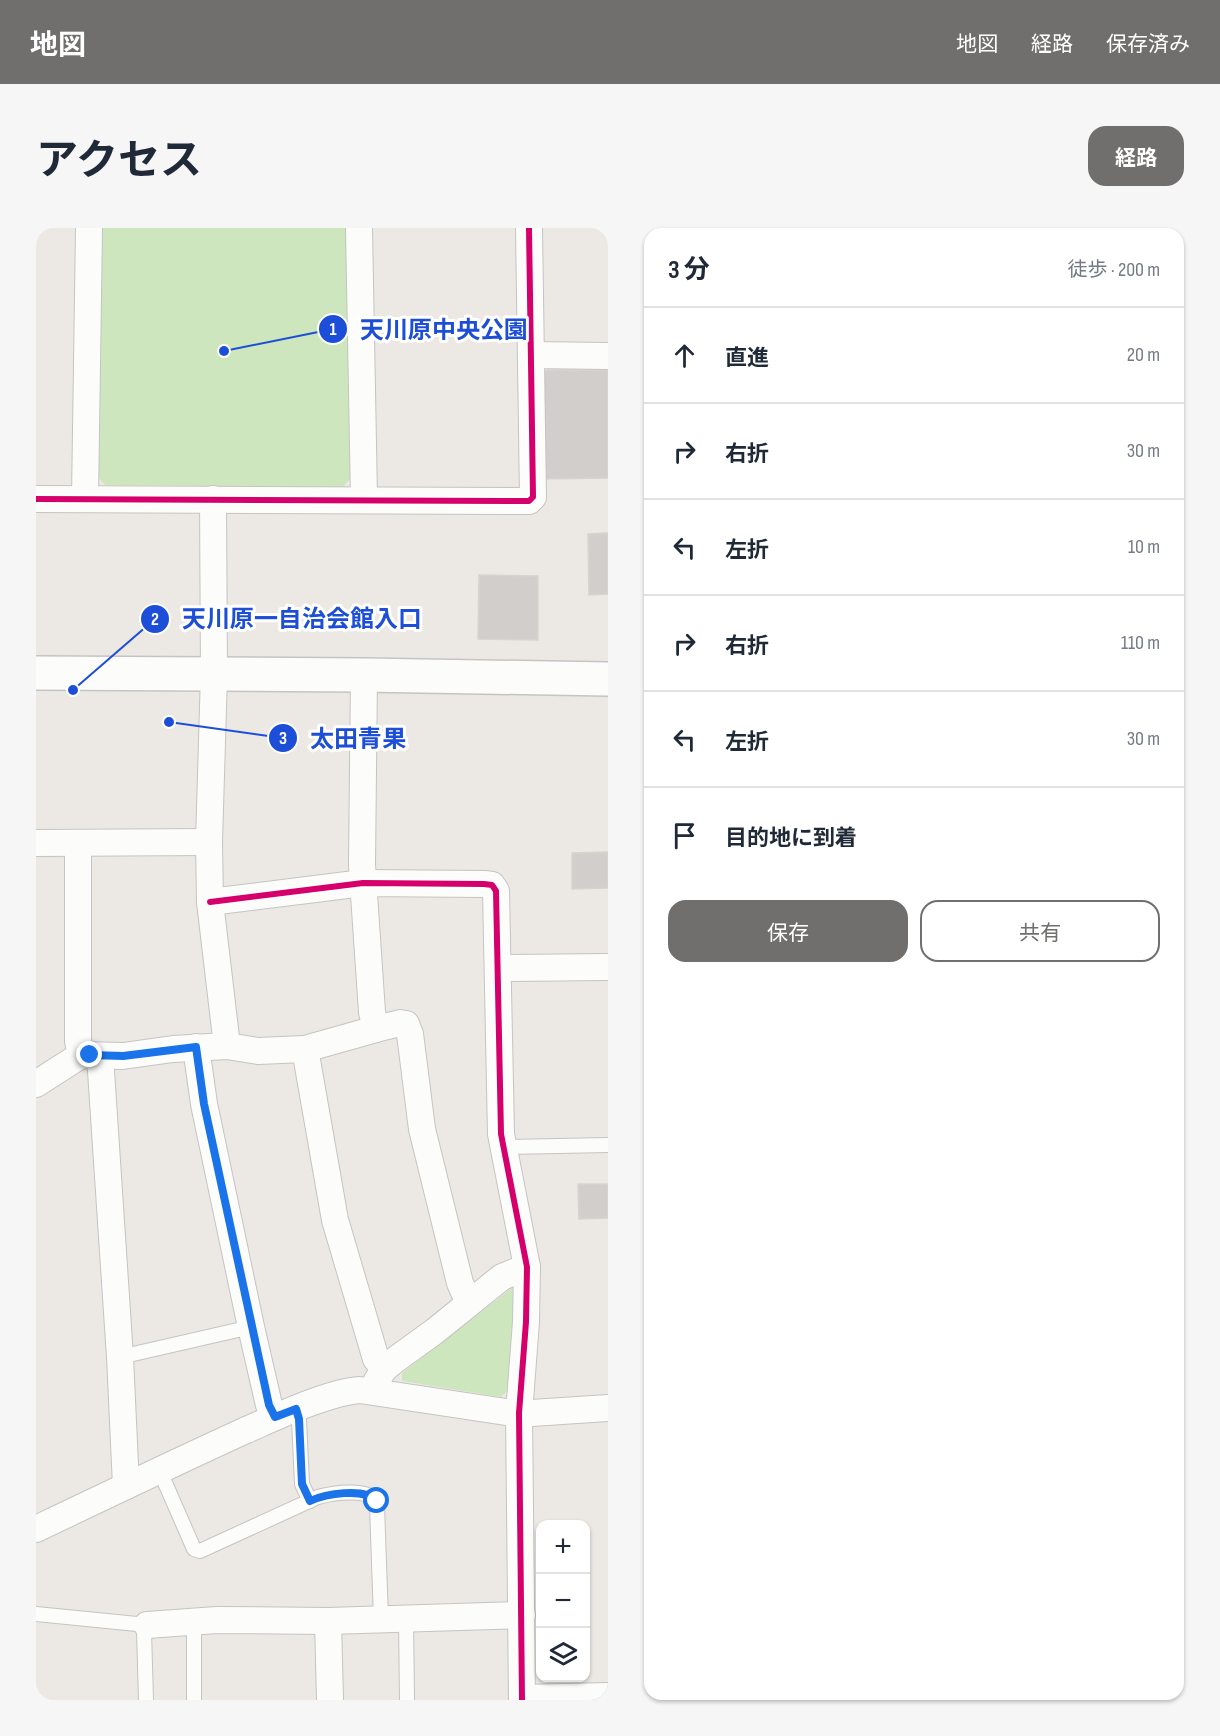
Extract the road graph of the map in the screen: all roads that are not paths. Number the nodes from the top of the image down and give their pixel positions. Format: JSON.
{"nodes":[{"id":1,"x":89,"y":228,"type":"edge"},
{"id":2,"x":359,"y":228,"type":"edge"},
{"id":3,"x":529,"y":228,"type":"edge"},
{"id":4,"x":531,"y":355,"type":"junction"},
{"id":5,"x":608,"y":356,"type":"edge"},
{"id":6,"x":36,"y":499,"type":"edge"},
{"id":7,"x":85,"y":499,"type":"junction"},
{"id":8,"x":213,"y":499,"type":"junction"},
{"id":9,"x":364,"y":499,"type":"junction"},
{"id":10,"x":36,"y":673,"type":"edge"},
{"id":11,"x":214,"y":674,"type":"junction"},
{"id":12,"x":364,"y":675,"type":"junction"},
{"id":13,"x":608,"y":679,"type":"edge"},
{"id":14,"x":209,"y":842,"type":"junction"},
{"id":15,"x":36,"y":843,"type":"edge"},
{"id":16,"x":78,"y":844,"type":"junction"},
{"id":17,"x":363,"y":883,"type":"junction"},
{"id":18,"x":210,"y":902,"type":"junction"},
{"id":19,"x":608,"y":967,"type":"edge"},
{"id":20,"x":498,"y":968,"type":"junction"},
{"id":21,"x":376,"y":1029,"type":"junction"},
{"id":22,"x":227,"y":1046,"type":"junction"},
{"id":23,"x":196,"y":1047,"type":"junction"},
{"id":24,"x":305,"y":1049,"type":"junction"},
{"id":25,"x":91,"y":1056,"type":"junction"},
{"id":26,"x":36,"y":1084,"type":"edge"},
{"id":27,"x":608,"y":1145,"type":"edge"},
{"id":28,"x":503,"y":1147,"type":"junction"},
{"id":29,"x":527,"y":1267,"type":"junction"},
{"id":30,"x":469,"y":1303,"type":"junction"},
{"id":31,"x":251,"y":1327,"type":"junction"},
{"id":32,"x":120,"y":1358,"type":"junction"},
{"id":33,"x":384,"y":1369,"type":"junction"},
{"id":34,"x":374,"y":1392,"type":"junction"},
{"id":35,"x":608,"y":1408,"type":"edge"},
{"id":36,"x":285,"y":1413,"type":"junction"},
{"id":37,"x":519,"y":1413,"type":"junction"},
{"id":38,"x":159,"y":1469,"type":"junction"},
{"id":39,"x":126,"y":1486,"type":"junction"},
{"id":40,"x":310,"y":1501,"type":"junction"},
{"id":41,"x":36,"y":1529,"type":"edge"},
{"id":42,"x":36,"y":1614,"type":"edge"},
{"id":43,"x":522,"y":1615,"type":"junction"},
{"id":44,"x":394,"y":1619,"type":"junction"},
{"id":45,"x":328,"y":1621,"type":"junction"},
{"id":46,"x":194,"y":1622,"type":"junction"},
{"id":47,"x":147,"y":1625,"type":"junction"},
{"id":48,"x":608,"y":1696,"type":"edge"},
{"id":49,"x":522,"y":1699,"type":"edge"},
{"id":50,"x":146,"y":1700,"type":"edge"},
{"id":51,"x":194,"y":1700,"type":"edge"},
{"id":52,"x":330,"y":1700,"type":"edge"},
{"id":53,"x":407,"y":1700,"type":"edge"}],
"edges":[{"from":1,"to":7,"type":"street"},
{"from":2,"to":9,"type":"street"},
{"from":3,"to":4,"type":"street"},
{"from":4,"to":5,"type":"street"},
{"from":4,"to":9,"type":"street"},
{"from":6,"to":7,"type":"street"},
{"from":7,"to":8,"type":"street"},
{"from":8,"to":9,"type":"street"},
{"from":8,"to":11,"type":"street"},
{"from":10,"to":11,"type":"street"},
{"from":11,"to":12,"type":"street"},
{"from":11,"to":14,"type":"street"},
{"from":12,"to":13,"type":"street"},
{"from":12,"to":17,"type":"street"},
{"from":14,"to":16,"type":"street"},
{"from":14,"to":18,"type":"street"},
{"from":15,"to":16,"type":"street"},
{"from":16,"to":25,"type":"street"},
{"from":17,"to":18,"type":"street"},
{"from":17,"to":20,"type":"street"},
{"from":17,"to":21,"type":"street"},
{"from":18,"to":22,"type":"street"},
{"from":19,"to":20,"type":"street"},
{"from":20,"to":28,"type":"street"},
{"from":21,"to":24,"type":"street"},
{"from":21,"to":30,"type":"street"},
{"from":22,"to":23,"type":"street"},
{"from":22,"to":24,"type":"street"},
{"from":23,"to":25,"type":"street"},
{"from":23,"to":31,"type":"street"},
{"from":24,"to":33,"type":"street"},
{"from":25,"to":26,"type":"street"},
{"from":25,"to":32,"type":"street"},
{"from":27,"to":28,"type":"lane"},
{"from":28,"to":29,"type":"street"},
{"from":29,"to":30,"type":"street"},
{"from":29,"to":37,"type":"street"},
{"from":30,"to":33,"type":"street"},
{"from":31,"to":32,"type":"lane"},
{"from":31,"to":36,"type":"street"},
{"from":32,"to":39,"type":"street"},
{"from":33,"to":34,"type":"street"},
{"from":34,"to":36,"type":"street"},
{"from":34,"to":37,"type":"street"},
{"from":35,"to":37,"type":"street"},
{"from":36,"to":38,"type":"street"},
{"from":36,"to":40,"type":"lane"},
{"from":37,"to":43,"type":"street"},
{"from":38,"to":39,"type":"street"},
{"from":38,"to":40,"type":"lane"},
{"from":39,"to":41,"type":"street"},
{"from":40,"to":44,"type":"lane"},
{"from":42,"to":47,"type":"lane"},
{"from":43,"to":44,"type":"street"},
{"from":43,"to":49,"type":"street"},
{"from":44,"to":45,"type":"street"},
{"from":44,"to":53,"type":"lane"},
{"from":45,"to":46,"type":"street"},
{"from":45,"to":52,"type":"street"},
{"from":46,"to":47,"type":"street"},
{"from":46,"to":51,"type":"lane"},
{"from":47,"to":50,"type":"lane"},
{"from":48,"to":49,"type":"street"}]}
